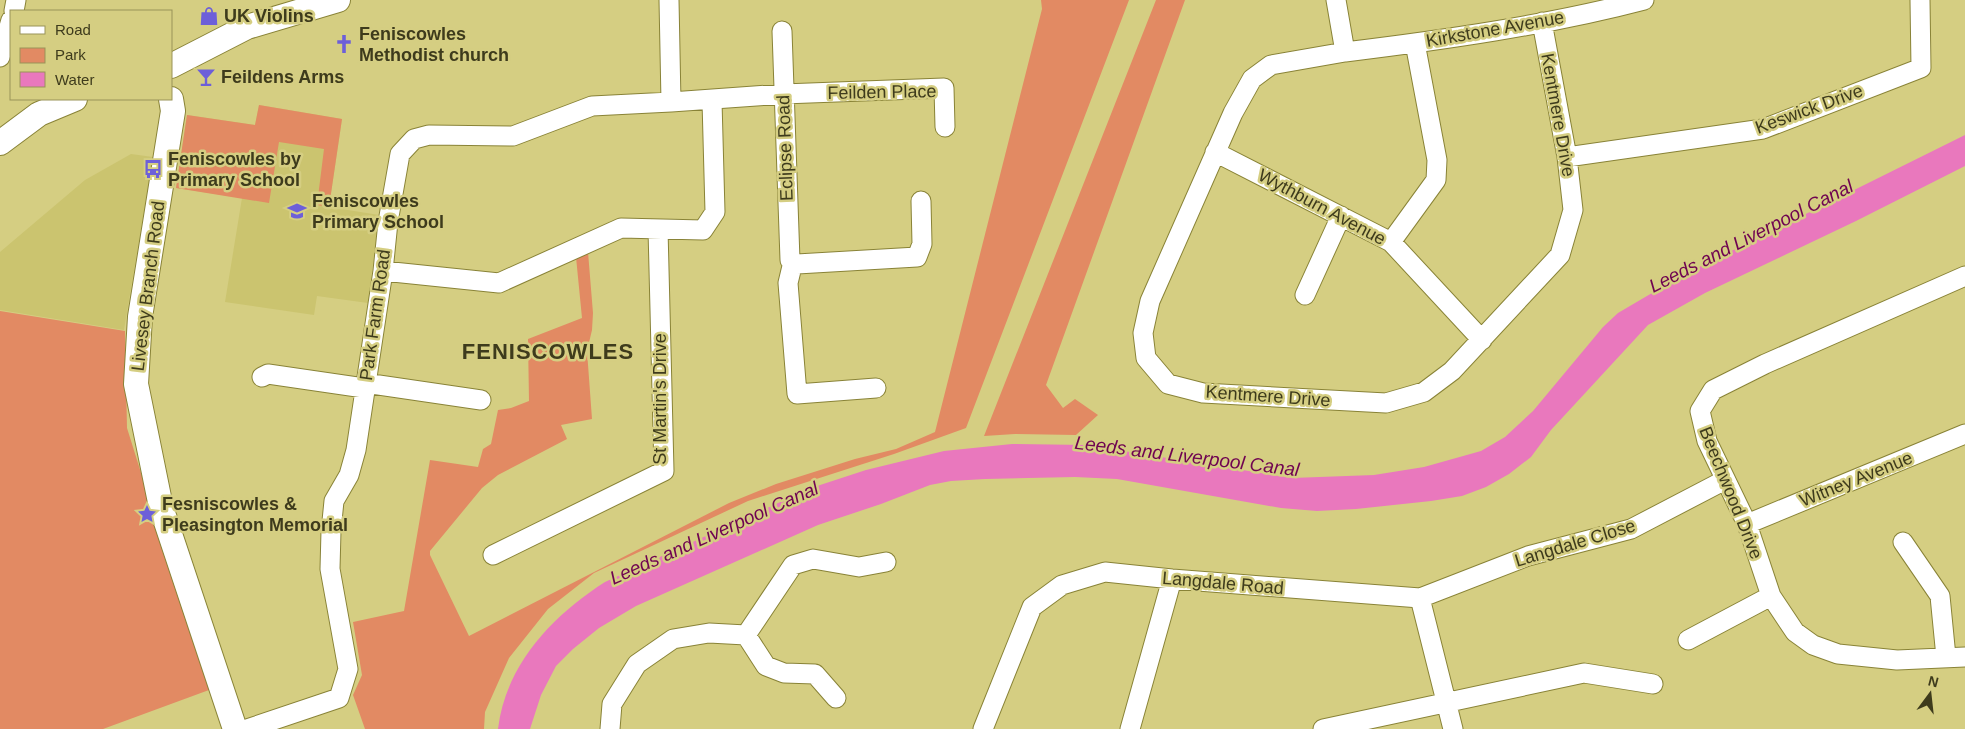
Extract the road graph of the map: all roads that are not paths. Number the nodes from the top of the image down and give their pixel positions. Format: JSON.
{"nodes":[{"id":1,"x":338,"y":0,"type":"edge"},
{"id":2,"x":669,"y":0,"type":"edge"},
{"id":3,"x":1336,"y":0,"type":"edge"},
{"id":4,"x":1644,"y":0,"type":"edge"},
{"id":5,"x":1920,"y":0,"type":"edge"},
{"id":6,"x":1542,"y":22,"type":"junction"},
{"id":7,"x":10,"y":23,"type":"edge"},
{"id":8,"x":782,"y":31,"type":"dead end"},
{"id":9,"x":1416,"y":43,"type":"junction"},
{"id":10,"x":1345,"y":52,"type":"junction"},
{"id":11,"x":0,"y":57,"type":"edge"},
{"id":12,"x":172,"y":66,"type":"edge"},
{"id":13,"x":784,"y":94,"type":"junction"},
{"id":14,"x":73,"y":100,"type":"edge"},
{"id":15,"x":171,"y":100,"type":"edge"},
{"id":16,"x":712,"y":101,"type":"junction"},
{"id":17,"x":671,"y":102,"type":"junction"},
{"id":18,"x":945,"y":126,"type":"dead end"},
{"id":19,"x":0,"y":143,"type":"edge"},
{"id":20,"x":1215,"y":152,"type":"junction"},
{"id":21,"x":1567,"y":157,"type":"junction"},
{"id":22,"x":921,"y":201,"type":"dead end"},
{"id":23,"x":1341,"y":216,"type":"junction"},
{"id":24,"x":658,"y":230,"type":"junction"},
{"id":25,"x":1391,"y":242,"type":"junction"},
{"id":26,"x":793,"y":262,"type":"junction"},
{"id":27,"x":383,"y":271,"type":"junction"},
{"id":28,"x":1965,"y":276,"type":"edge"},
{"id":29,"x":1305,"y":296,"type":"dead end"},
{"id":30,"x":1482,"y":340,"type":"junction"},
{"id":31,"x":262,"y":377,"type":"dead end"},
{"id":32,"x":365,"y":386,"type":"junction"},
{"id":33,"x":876,"y":388,"type":"dead end"},
{"id":34,"x":481,"y":400,"type":"dead end"},
{"id":35,"x":1965,"y":434,"type":"edge"},
{"id":36,"x":1725,"y":480,"type":"junction"},
{"id":37,"x":1747,"y":524,"type":"junction"},
{"id":38,"x":1903,"y":542,"type":"dead end"},
{"id":39,"x":493,"y":556,"type":"dead end"},
{"id":40,"x":886,"y":562,"type":"dead end"},
{"id":41,"x":1172,"y":579,"type":"junction"},
{"id":42,"x":1771,"y":596,"type":"junction"},
{"id":43,"x":1420,"y":598,"type":"junction"},
{"id":44,"x":746,"y":635,"type":"junction"},
{"id":45,"x":1688,"y":640,"type":"dead end"},
{"id":46,"x":1965,"y":657,"type":"edge"},
{"id":47,"x":1946,"y":658,"type":"junction"},
{"id":48,"x":1653,"y":684,"type":"dead end"},
{"id":49,"x":836,"y":698,"type":"dead end"},
{"id":50,"x":1446,"y":703,"type":"junction"},
{"id":51,"x":235,"y":729,"type":"edge"},
{"id":52,"x":247,"y":729,"type":"edge"},
{"id":53,"x":610,"y":729,"type":"edge"},
{"id":54,"x":984,"y":729,"type":"edge"},
{"id":55,"x":1130,"y":729,"type":"edge"},
{"id":56,"x":1322,"y":729,"type":"edge"},
{"id":57,"x":1453,"y":729,"type":"edge"}],
"edges":[{"from":1,"to":12,"type":"main road"},
{"from":2,"to":17,"type":"street"},
{"from":3,"to":10,"type":"street"},
{"from":4,"to":6,"type":"street","name":"Kirkstone Avenue"},
{"from":5,"to":21,"type":"street","name":"Keswick Drive"},
{"from":6,"to":9,"type":"street","name":"Kirkstone Avenue"},
{"from":6,"to":21,"type":"street","name":"Kentmere Drive"},
{"from":7,"to":11,"type":"street"},
{"from":8,"to":13,"type":"street","name":"Eclipse Road"},
{"from":9,"to":10,"type":"street","name":"Kirkstone Avenue"},
{"from":9,"to":25,"type":"street"},
{"from":10,"to":20,"type":"street","name":"Kentmere Drive"},
{"from":13,"to":16,"type":"street","name":"Park Farm Road"},
{"from":13,"to":18,"type":"street","name":"Feilden Place"},
{"from":13,"to":26,"type":"street","name":"Eclipse Road"},
{"from":14,"to":19,"type":"main road"},
{"from":15,"to":51,"type":"main road","name":"Livesey Branch Road"},
{"from":16,"to":17,"type":"street","name":"Park Farm Road"},
{"from":16,"to":24,"type":"street"},
{"from":17,"to":27,"type":"street","name":"Park Farm Road"},
{"from":20,"to":23,"type":"street","name":"Wythburn Avenue"},
{"from":20,"to":30,"type":"street","name":"Kentmere Drive"},
{"from":21,"to":30,"type":"street","name":"Kentmere Drive"},
{"from":22,"to":26,"type":"street"},
{"from":23,"to":25,"type":"street","name":"Wythburn Avenue"},
{"from":23,"to":29,"type":"street"},
{"from":24,"to":27,"type":"street"},
{"from":24,"to":39,"type":"street","name":"St Martin's Drive"},
{"from":25,"to":30,"type":"street","name":"Wythburn Avenue"},
{"from":26,"to":33,"type":"street","name":"Eclipse Road"},
{"from":27,"to":32,"type":"street","name":"Park Farm Road"},
{"from":28,"to":36,"type":"street","name":"Beechwood Drive"},
{"from":31,"to":32,"type":"street"},
{"from":32,"to":34,"type":"street"},
{"from":32,"to":52,"type":"street","name":"Park Farm Road"},
{"from":35,"to":37,"type":"street","name":"Witney Avenue"},
{"from":36,"to":37,"type":"street","name":"Beechwood Drive"},
{"from":36,"to":43,"type":"street","name":"Langdale Close"},
{"from":37,"to":42,"type":"street","name":"Beechwood Drive"},
{"from":38,"to":47,"type":"street"},
{"from":40,"to":44,"type":"street"},
{"from":41,"to":43,"type":"street","name":"Langdale Road"},
{"from":41,"to":54,"type":"street","name":"Langdale Road"},
{"from":41,"to":55,"type":"street"},
{"from":42,"to":45,"type":"street"},
{"from":42,"to":47,"type":"street","name":"Beechwood Drive"},
{"from":43,"to":50,"type":"street"},
{"from":44,"to":49,"type":"street"},
{"from":44,"to":53,"type":"street"},
{"from":46,"to":47,"type":"street","name":"Beechwood Drive"},
{"from":48,"to":50,"type":"street"},
{"from":50,"to":56,"type":"street"},
{"from":50,"to":57,"type":"street"}]}
